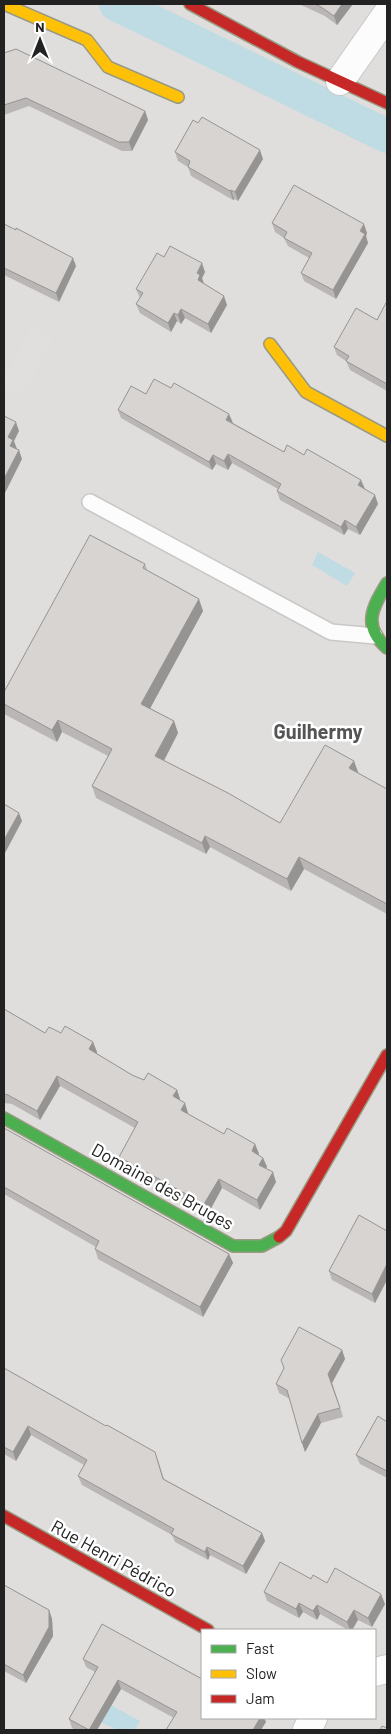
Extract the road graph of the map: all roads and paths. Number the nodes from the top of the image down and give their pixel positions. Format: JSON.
{"nodes":[{"id":1,"x":4,"y":4,"type":"edge"},
{"id":2,"x":190,"y":4,"type":"edge"},
{"id":3,"x":207,"y":7,"type":"edge"},
{"id":4,"x":387,"y":14,"type":"edge"},
{"id":5,"x":340,"y":81,"type":"junction"},
{"id":6,"x":178,"y":97,"type":"dead end"},
{"id":7,"x":387,"y":103,"type":"edge"},
{"id":8,"x":270,"y":344,"type":"dead end"},
{"id":9,"x":387,"y":436,"type":"edge"},
{"id":10,"x":90,"y":502,"type":"dead end"},
{"id":11,"x":387,"y":583,"type":"edge"},
{"id":12,"x":375,"y":636,"type":"junction"},
{"id":13,"x":387,"y":648,"type":"edge"},
{"id":14,"x":387,"y":1055,"type":"edge"},
{"id":15,"x":4,"y":1118,"type":"edge"},
{"id":16,"x":4,"y":1516,"type":"edge"},
{"id":17,"x":206,"y":1629,"type":"edge"},
{"id":18,"x":312,"y":1719,"type":"edge"},
{"id":19,"x":306,"y":1730,"type":"edge"}],
"edges":[{"from":1,"to":6,"type":"street"},
{"from":2,"to":3,"type":"street"},
{"from":3,"to":5,"type":"street"},
{"from":4,"to":5,"type":"street"},
{"from":5,"to":7,"type":"street"},
{"from":8,"to":9,"type":"street"},
{"from":10,"to":12,"type":"lane"},
{"from":11,"to":12,"type":"street"},
{"from":12,"to":13,"type":"street"},
{"from":14,"to":15,"type":"street","name":"Domaine des Bruges"},
{"from":16,"to":17,"type":"street","name":"Rue Henri Pédrico"},
{"from":18,"to":19,"type":"street"}]}
